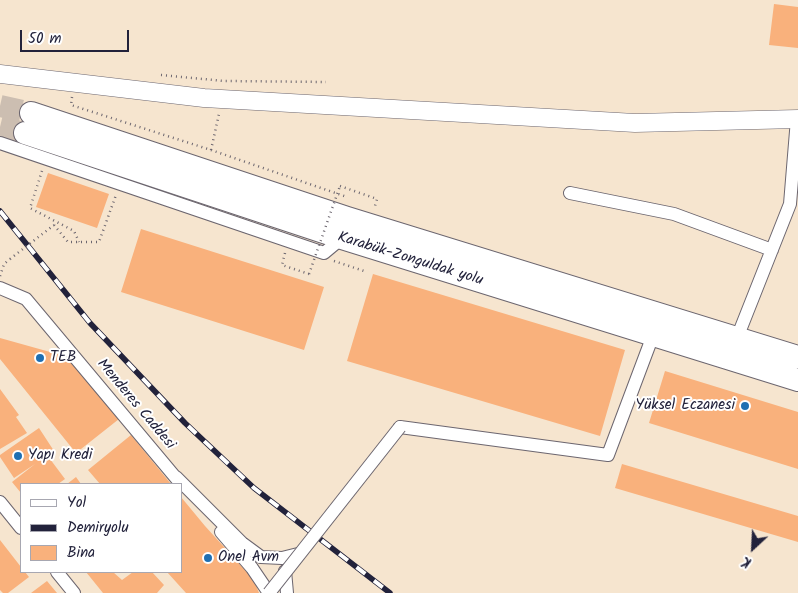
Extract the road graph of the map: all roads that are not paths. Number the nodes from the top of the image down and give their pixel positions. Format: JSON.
{"nodes":[{"id":1,"x":0,"y":74,"type":"edge"},
{"id":2,"x":797,"y":119,"type":"edge"},
{"id":3,"x":0,"y":143,"type":"edge"},
{"id":4,"x":570,"y":193,"type":"dead end"},
{"id":5,"x":342,"y":238,"type":"junction"},
{"id":6,"x":772,"y":250,"type":"junction"},
{"id":7,"x":0,"y":288,"type":"edge"},
{"id":8,"x":661,"y":314,"type":"junction"},
{"id":9,"x":653,"y":335,"type":"junction"},
{"id":10,"x":737,"y":337,"type":"junction"},
{"id":11,"x":798,"y":357,"type":"edge"},
{"id":12,"x":729,"y":359,"type":"junction"},
{"id":13,"x":798,"y":380,"type":"edge"},
{"id":14,"x":165,"y":466,"type":"junction"},
{"id":15,"x":179,"y":483,"type":"edge"},
{"id":16,"x":182,"y":486,"type":"edge"},
{"id":17,"x":0,"y":502,"type":"edge"},
{"id":18,"x":20,"y":527,"type":"edge"},
{"id":19,"x":298,"y":554,"type":"junction"},
{"id":20,"x":285,"y":571,"type":"junction"},
{"id":21,"x":58,"y":573,"type":"edge"},
{"id":22,"x":74,"y":593,"type":"edge"},
{"id":23,"x":269,"y":593,"type":"edge"},
{"id":24,"x":287,"y":593,"type":"edge"}],
"edges":[{"from":1,"to":2,"type":"street"},
{"from":2,"to":6,"type":"street"},
{"from":3,"to":5,"type":"street"},
{"from":4,"to":6,"type":"street"},
{"from":5,"to":8,"type":"highway","name":"Karabük-Zonguldak yolu"},
{"from":5,"to":9,"type":"highway","name":"Karabük-Zonguldak yolu"},
{"from":6,"to":10,"type":"street"},
{"from":7,"to":14,"type":"street","name":"Menderes Caddesi"},
{"from":8,"to":9,"type":"street"},
{"from":8,"to":10,"type":"highway","name":"Karabük-Zonguldak yolu"},
{"from":9,"to":12,"type":"highway","name":"Karabük-Zonguldak yolu"},
{"from":9,"to":19,"type":"street","bridge":true},
{"from":10,"to":11,"type":"highway","name":"Karabük-Zonguldak yolu"},
{"from":10,"to":12,"type":"street"},
{"from":12,"to":13,"type":"highway","name":"Karabük-Zonguldak yolu"},
{"from":14,"to":15,"type":"street","name":"Menderes Caddesi"},
{"from":14,"to":19,"type":"street"},
{"from":16,"to":23,"type":"street","name":"Menderes Caddesi"},
{"from":17,"to":18,"type":"street"},
{"from":19,"to":20,"type":"street","bridge":true},
{"from":20,"to":23,"type":"street","bridge":true},
{"from":20,"to":24,"type":"street"},
{"from":21,"to":22,"type":"street"}]}
